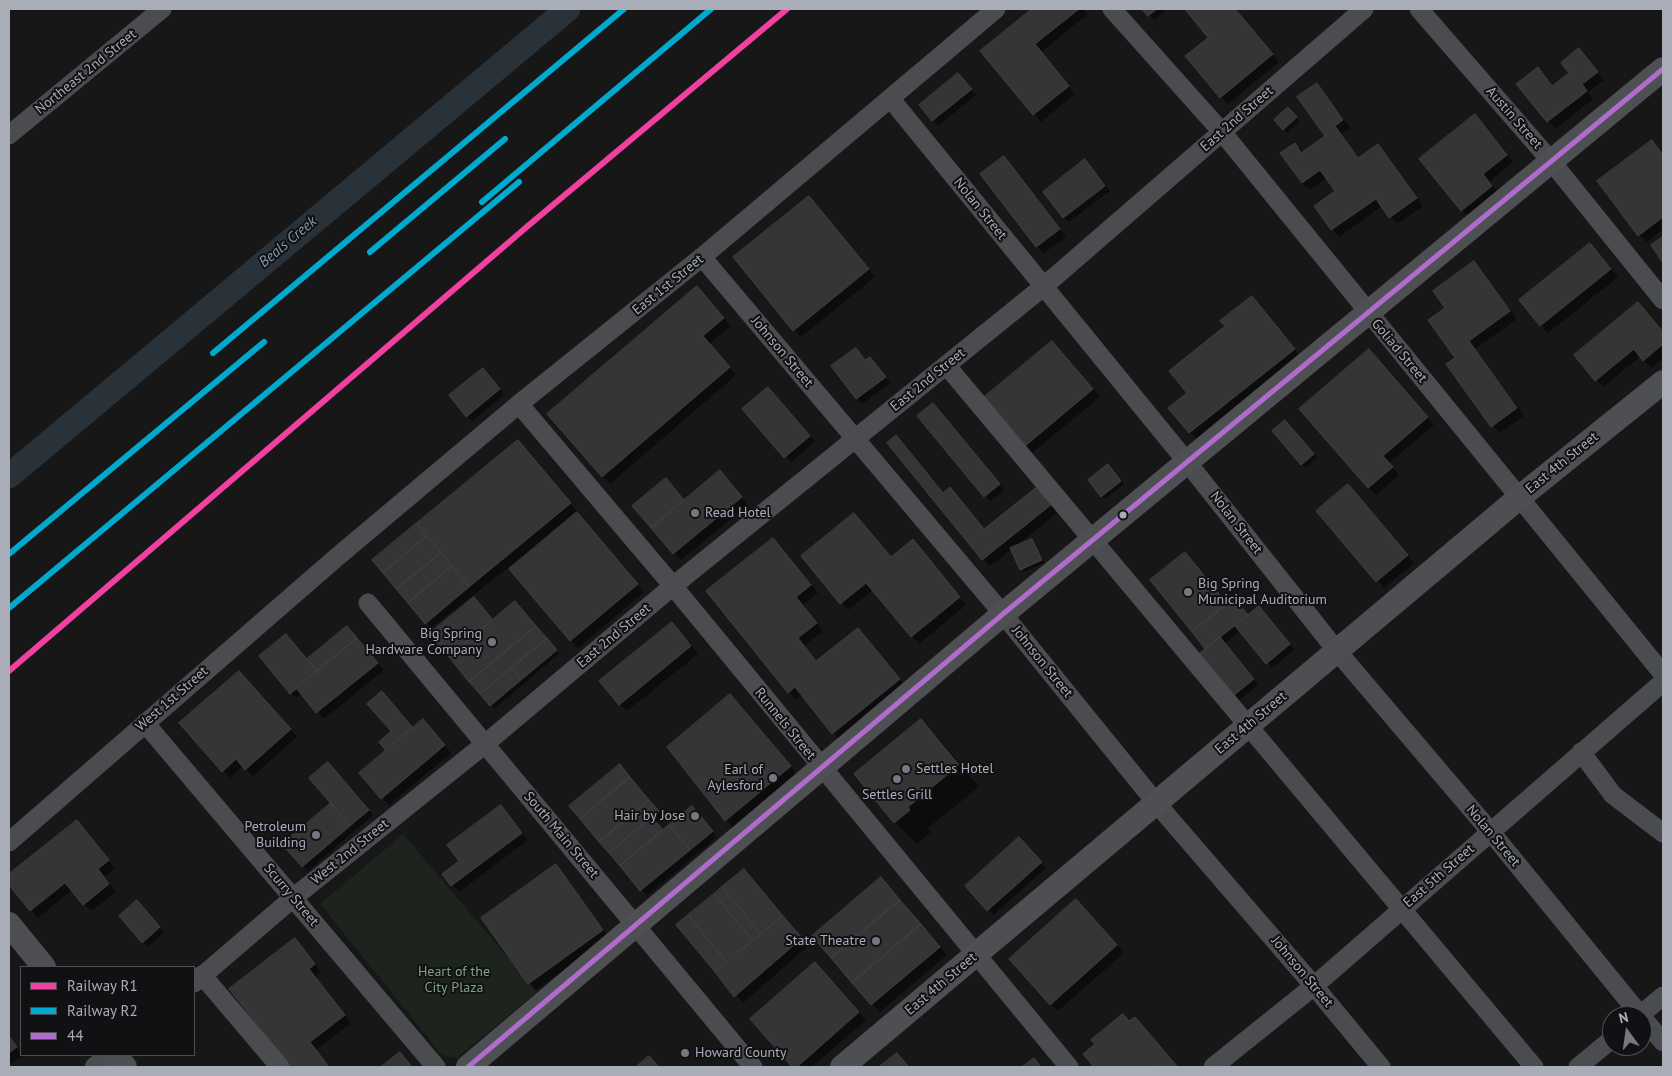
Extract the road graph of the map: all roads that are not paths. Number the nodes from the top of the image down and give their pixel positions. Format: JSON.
{"nodes":[{"id":1,"x":162,"y":9,"type":"edge"},
{"id":2,"x":996,"y":9,"type":"edge"},
{"id":3,"x":1112,"y":9,"type":"edge"},
{"id":4,"x":1364,"y":9,"type":"edge"},
{"id":5,"x":1419,"y":9,"type":"edge"},
{"id":6,"x":1663,"y":69,"type":"edge"},
{"id":7,"x":890,"y":98,"type":"junction"},
{"id":8,"x":1222,"y":132,"type":"junction"},
{"id":9,"x":9,"y":135,"type":"edge"},
{"id":10,"x":1551,"y":161,"type":"junction"},
{"id":11,"x":702,"y":257,"type":"junction"},
{"id":12,"x":1043,"y":287,"type":"junction"},
{"id":13,"x":1663,"y":300,"type":"edge"},
{"id":14,"x":1369,"y":314,"type":"junction"},
{"id":15,"x":946,"y":365,"type":"junction"},
{"id":16,"x":1663,"y":382,"type":"edge"},
{"id":17,"x":519,"y":404,"type":"junction"},
{"id":18,"x":854,"y":439,"type":"junction"},
{"id":19,"x":1187,"y":462,"type":"junction"},
{"id":20,"x":1520,"y":497,"type":"junction"},
{"id":21,"x":1093,"y":540,"type":"junction"},
{"id":22,"x":337,"y":557,"type":"joint"},
{"id":23,"x":673,"y":586,"type":"junction"},
{"id":24,"x":368,"y":602,"type":"dead end"},
{"id":25,"x":1003,"y":614,"type":"junction"},
{"id":26,"x":1337,"y":651,"type":"junction"},
{"id":27,"x":1663,"y":674,"type":"edge"},
{"id":28,"x":1663,"y":682,"type":"edge"},
{"id":29,"x":146,"y":722,"type":"junction"},
{"id":30,"x":1248,"y":726,"type":"junction"},
{"id":31,"x":486,"y":744,"type":"junction"},
{"id":32,"x":1581,"y":752,"type":"junction"},
{"id":33,"x":820,"y":767,"type":"junction"},
{"id":34,"x":1157,"y":804,"type":"junction"},
{"id":35,"x":1490,"y":831,"type":"junction"},
{"id":36,"x":1663,"y":833,"type":"edge"},
{"id":37,"x":9,"y":842,"type":"edge"},
{"id":38,"x":293,"y":898,"type":"junction"},
{"id":39,"x":1401,"y":909,"type":"junction"},
{"id":40,"x":9,"y":924,"type":"edge"},
{"id":41,"x":636,"y":926,"type":"junction"},
{"id":42,"x":977,"y":954,"type":"junction"},
{"id":43,"x":43,"y":966,"type":"edge"},
{"id":44,"x":198,"y":979,"type":"edge"},
{"id":45,"x":1314,"y":986,"type":"junction"},
{"id":46,"x":1663,"y":996,"type":"edge"},
{"id":47,"x":1633,"y":1006,"type":"edge"},
{"id":48,"x":1652,"y":1006,"type":"edge"},
{"id":49,"x":1652,"y":1029,"type":"edge"},
{"id":50,"x":1663,"y":1042,"type":"edge"},
{"id":51,"x":1602,"y":1047,"type":"edge"},
{"id":52,"x":108,"y":1056,"type":"edge"},
{"id":53,"x":116,"y":1056,"type":"edge"},
{"id":54,"x":1221,"y":1065,"type":"edge"},
{"id":55,"x":94,"y":1067,"type":"edge"},
{"id":56,"x":125,"y":1067,"type":"edge"},
{"id":57,"x":280,"y":1067,"type":"edge"},
{"id":58,"x":436,"y":1067,"type":"edge"},
{"id":59,"x":468,"y":1067,"type":"edge"},
{"id":60,"x":753,"y":1067,"type":"edge"},
{"id":61,"x":842,"y":1067,"type":"edge"},
{"id":62,"x":1069,"y":1067,"type":"edge"},
{"id":63,"x":1381,"y":1067,"type":"edge"},
{"id":64,"x":1534,"y":1067,"type":"edge"},
{"id":65,"x":1578,"y":1067,"type":"edge"}],
"edges":[{"from":1,"to":9,"type":"street","name":"Northeast 2nd Street"},
{"from":2,"to":7,"type":"street","name":"East 1st Street"},
{"from":3,"to":8,"type":"street","name":"Goliad Street"},
{"from":4,"to":8,"type":"street","name":"East 2nd Street"},
{"from":5,"to":10,"type":"street","name":"Austin Street"},
{"from":6,"to":10,"type":"main road"},
{"from":7,"to":11,"type":"street","name":"East 1st Street"},
{"from":7,"to":12,"type":"street","name":"Nolan Street"},
{"from":8,"to":12,"type":"street","name":"East 2nd Street"},
{"from":8,"to":14,"type":"street","name":"Goliad Street"},
{"from":10,"to":13,"type":"street","name":"Austin Street"},
{"from":10,"to":14,"type":"main road"},
{"from":11,"to":17,"type":"street","name":"East 1st Street"},
{"from":11,"to":18,"type":"street","name":"Johnson Street"},
{"from":12,"to":15,"type":"street","name":"East 2nd Street"},
{"from":12,"to":19,"type":"street","name":"Nolan Street"},
{"from":14,"to":19,"type":"main road"},
{"from":14,"to":20,"type":"street","name":"Goliad Street"},
{"from":15,"to":18,"type":"street","name":"East 2nd Street"},
{"from":15,"to":21,"type":"street"},
{"from":16,"to":20,"type":"main road","name":"East 4th Street"},
{"from":17,"to":22,"type":"street","name":"East 1st Street"},
{"from":17,"to":23,"type":"street","name":"Runnels Street"},
{"from":18,"to":23,"type":"street","name":"East 2nd Street"},
{"from":18,"to":25,"type":"street","name":"Johnson Street"},
{"from":19,"to":21,"type":"main road"},
{"from":19,"to":26,"type":"street","name":"Nolan Street"},
{"from":20,"to":26,"type":"main road","name":"East 4th Street"},
{"from":20,"to":27,"type":"street","name":"Goliad Street"},
{"from":21,"to":25,"type":"main road"},
{"from":21,"to":30,"type":"street"},
{"from":22,"to":29,"type":"street","name":"West 1st Street"},
{"from":23,"to":31,"type":"street","name":"East 2nd Street"},
{"from":23,"to":33,"type":"street","name":"Runnels Street"},
{"from":24,"to":31,"type":"street","name":"South Main Street"},
{"from":25,"to":33,"type":"main road"},
{"from":25,"to":34,"type":"street","name":"Johnson Street"},
{"from":26,"to":30,"type":"main road","name":"East 4th Street"},
{"from":26,"to":35,"type":"street","name":"Nolan Street"},
{"from":28,"to":32,"type":"street","name":"East 5th Street"},
{"from":29,"to":37,"type":"street","name":"West 1st Street"},
{"from":29,"to":38,"type":"street","name":"Scurry Street"},
{"from":30,"to":34,"type":"main road","name":"East 4th Street"},
{"from":30,"to":39,"type":"street"},
{"from":31,"to":38,"type":"street","name":"West 2nd Street"},
{"from":31,"to":41,"type":"street","name":"South Main Street"},
{"from":32,"to":35,"type":"street","name":"East 5th Street"},
{"from":32,"to":36,"type":"street"},
{"from":33,"to":41,"type":"main road"},
{"from":33,"to":42,"type":"street","name":"Runnels Street"},
{"from":34,"to":42,"type":"main road","name":"East 4th Street"},
{"from":34,"to":45,"type":"street","name":"Johnson Street"},
{"from":35,"to":39,"type":"street","name":"East 5th Street"},
{"from":35,"to":47,"type":"street","name":"Nolan Street"},
{"from":38,"to":44,"type":"street","name":"West 2nd Street"},
{"from":38,"to":58,"type":"street","name":"Scurry Street"},
{"from":39,"to":45,"type":"street","name":"East 5th Street"},
{"from":39,"to":64,"type":"street"},
{"from":40,"to":43,"type":"main road"},
{"from":41,"to":59,"type":"main road"},
{"from":41,"to":60,"type":"street","name":"South Main Street"},
{"from":42,"to":61,"type":"main road","name":"East 4th Street"},
{"from":42,"to":62,"type":"street","name":"Runnels Street"},
{"from":44,"to":57,"type":"street"},
{"from":45,"to":54,"type":"street","name":"East 5th Street"},
{"from":45,"to":63,"type":"street","name":"Johnson Street"},
{"from":46,"to":48,"type":"street"},
{"from":49,"to":50,"type":"street","name":"Nolan Street"},
{"from":51,"to":65,"type":"street"},
{"from":52,"to":55,"type":"street"},
{"from":53,"to":56,"type":"main road"}]}
